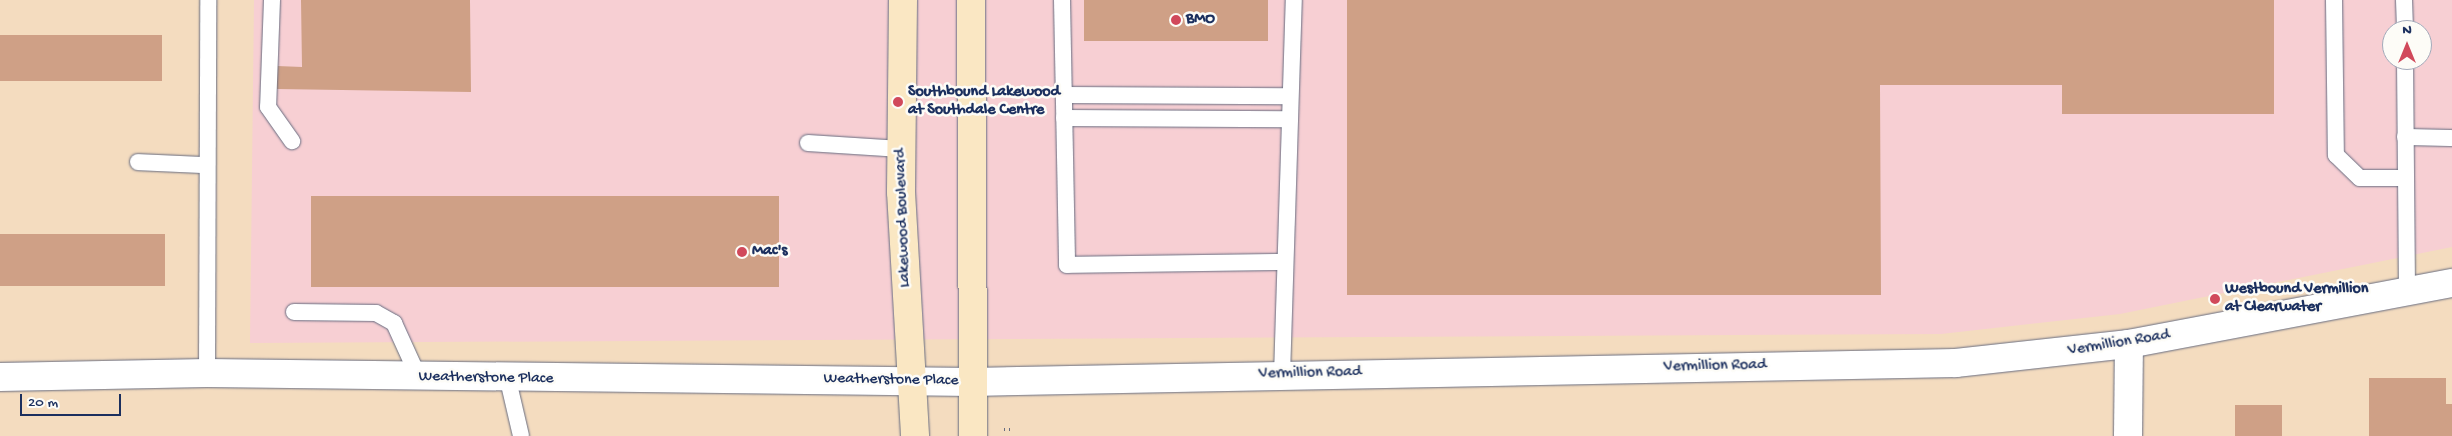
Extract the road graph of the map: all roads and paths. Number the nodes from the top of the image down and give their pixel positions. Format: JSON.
{"nodes":[{"id":1,"x":208,"y":0,"type":"edge"},
{"id":2,"x":272,"y":0,"type":"edge"},
{"id":3,"x":903,"y":0,"type":"edge"},
{"id":4,"x":971,"y":0,"type":"edge"},
{"id":5,"x":1062,"y":0,"type":"edge"},
{"id":6,"x":1294,"y":0,"type":"edge"},
{"id":7,"x":2334,"y":0,"type":"edge"},
{"id":8,"x":2404,"y":0,"type":"edge"},
{"id":9,"x":2405,"y":20,"type":"edge"},
{"id":10,"x":2405,"y":70,"type":"edge"},
{"id":11,"x":1064,"y":95,"type":"junction"},
{"id":12,"x":1290,"y":96,"type":"junction"},
{"id":13,"x":1064,"y":118,"type":"junction"},
{"id":14,"x":1290,"y":119,"type":"junction"},
{"id":15,"x":2406,"y":137,"type":"junction"},
{"id":16,"x":2452,"y":138,"type":"edge"},
{"id":17,"x":292,"y":141,"type":"dead end"},
{"id":18,"x":808,"y":143,"type":"dead end"},
{"id":19,"x":901,"y":149,"type":"junction"},
{"id":20,"x":138,"y":162,"type":"dead end"},
{"id":21,"x":205,"y":165,"type":"junction"},
{"id":22,"x":2406,"y":178,"type":"junction"},
{"id":23,"x":1285,"y":262,"type":"junction"},
{"id":24,"x":2452,"y":283,"type":"edge"},
{"id":25,"x":2407,"y":291,"type":"junction"},
{"id":26,"x":294,"y":312,"type":"dead end"},
{"id":27,"x":2129,"y":344,"type":"junction"},
{"id":28,"x":207,"y":373,"type":"junction"},
{"id":29,"x":1282,"y":375,"type":"junction"},
{"id":30,"x":0,"y":377,"type":"edge"},
{"id":31,"x":419,"y":378,"type":"junction"},
{"id":32,"x":508,"y":380,"type":"junction"},
{"id":33,"x":911,"y":381,"type":"junction"},
{"id":34,"x":972,"y":382,"type":"junction"},
{"id":35,"x":521,"y":436,"type":"edge"},
{"id":36,"x":915,"y":436,"type":"edge"},
{"id":37,"x":973,"y":436,"type":"edge"},
{"id":38,"x":2128,"y":436,"type":"edge"}],
"edges":[{"from":1,"to":21,"type":"lane"},
{"from":2,"to":17,"type":"lane"},
{"from":3,"to":19,"type":"street","name":"Lakewood Boulevard"},
{"from":4,"to":34,"type":"street"},
{"from":5,"to":11,"type":"lane"},
{"from":6,"to":12,"type":"lane"},
{"from":7,"to":22,"type":"lane"},
{"from":8,"to":9,"type":"lane"},
{"from":10,"to":15,"type":"lane"},
{"from":11,"to":12,"type":"lane"},
{"from":11,"to":13,"type":"lane"},
{"from":12,"to":14,"type":"lane"},
{"from":13,"to":14,"type":"lane"},
{"from":13,"to":23,"type":"lane"},
{"from":14,"to":23,"type":"lane"},
{"from":15,"to":16,"type":"lane"},
{"from":15,"to":22,"type":"lane"},
{"from":18,"to":19,"type":"lane"},
{"from":19,"to":33,"type":"street","name":"Lakewood Boulevard"},
{"from":20,"to":21,"type":"lane"},
{"from":21,"to":28,"type":"lane"},
{"from":22,"to":25,"type":"lane"},
{"from":23,"to":29,"type":"lane"},
{"from":24,"to":25,"type":"street","name":"Vermillion Road"},
{"from":25,"to":27,"type":"street","name":"Vermillion Road"},
{"from":26,"to":31,"type":"lane"},
{"from":27,"to":29,"type":"street","name":"Vermillion Road"},
{"from":27,"to":38,"type":"street"},
{"from":28,"to":30,"type":"street","name":"Weatherstone Place"},
{"from":28,"to":31,"type":"street","name":"Weatherstone Place"},
{"from":29,"to":34,"type":"street","name":"Vermillion Road"},
{"from":31,"to":32,"type":"street","name":"Weatherstone Place"},
{"from":32,"to":33,"type":"street","name":"Weatherstone Place"},
{"from":32,"to":35,"type":"lane"},
{"from":33,"to":34,"type":"street","name":"Weatherstone Place"},
{"from":33,"to":36,"type":"street","name":"Lakewood Boulevard"},
{"from":34,"to":37,"type":"street"}]}
